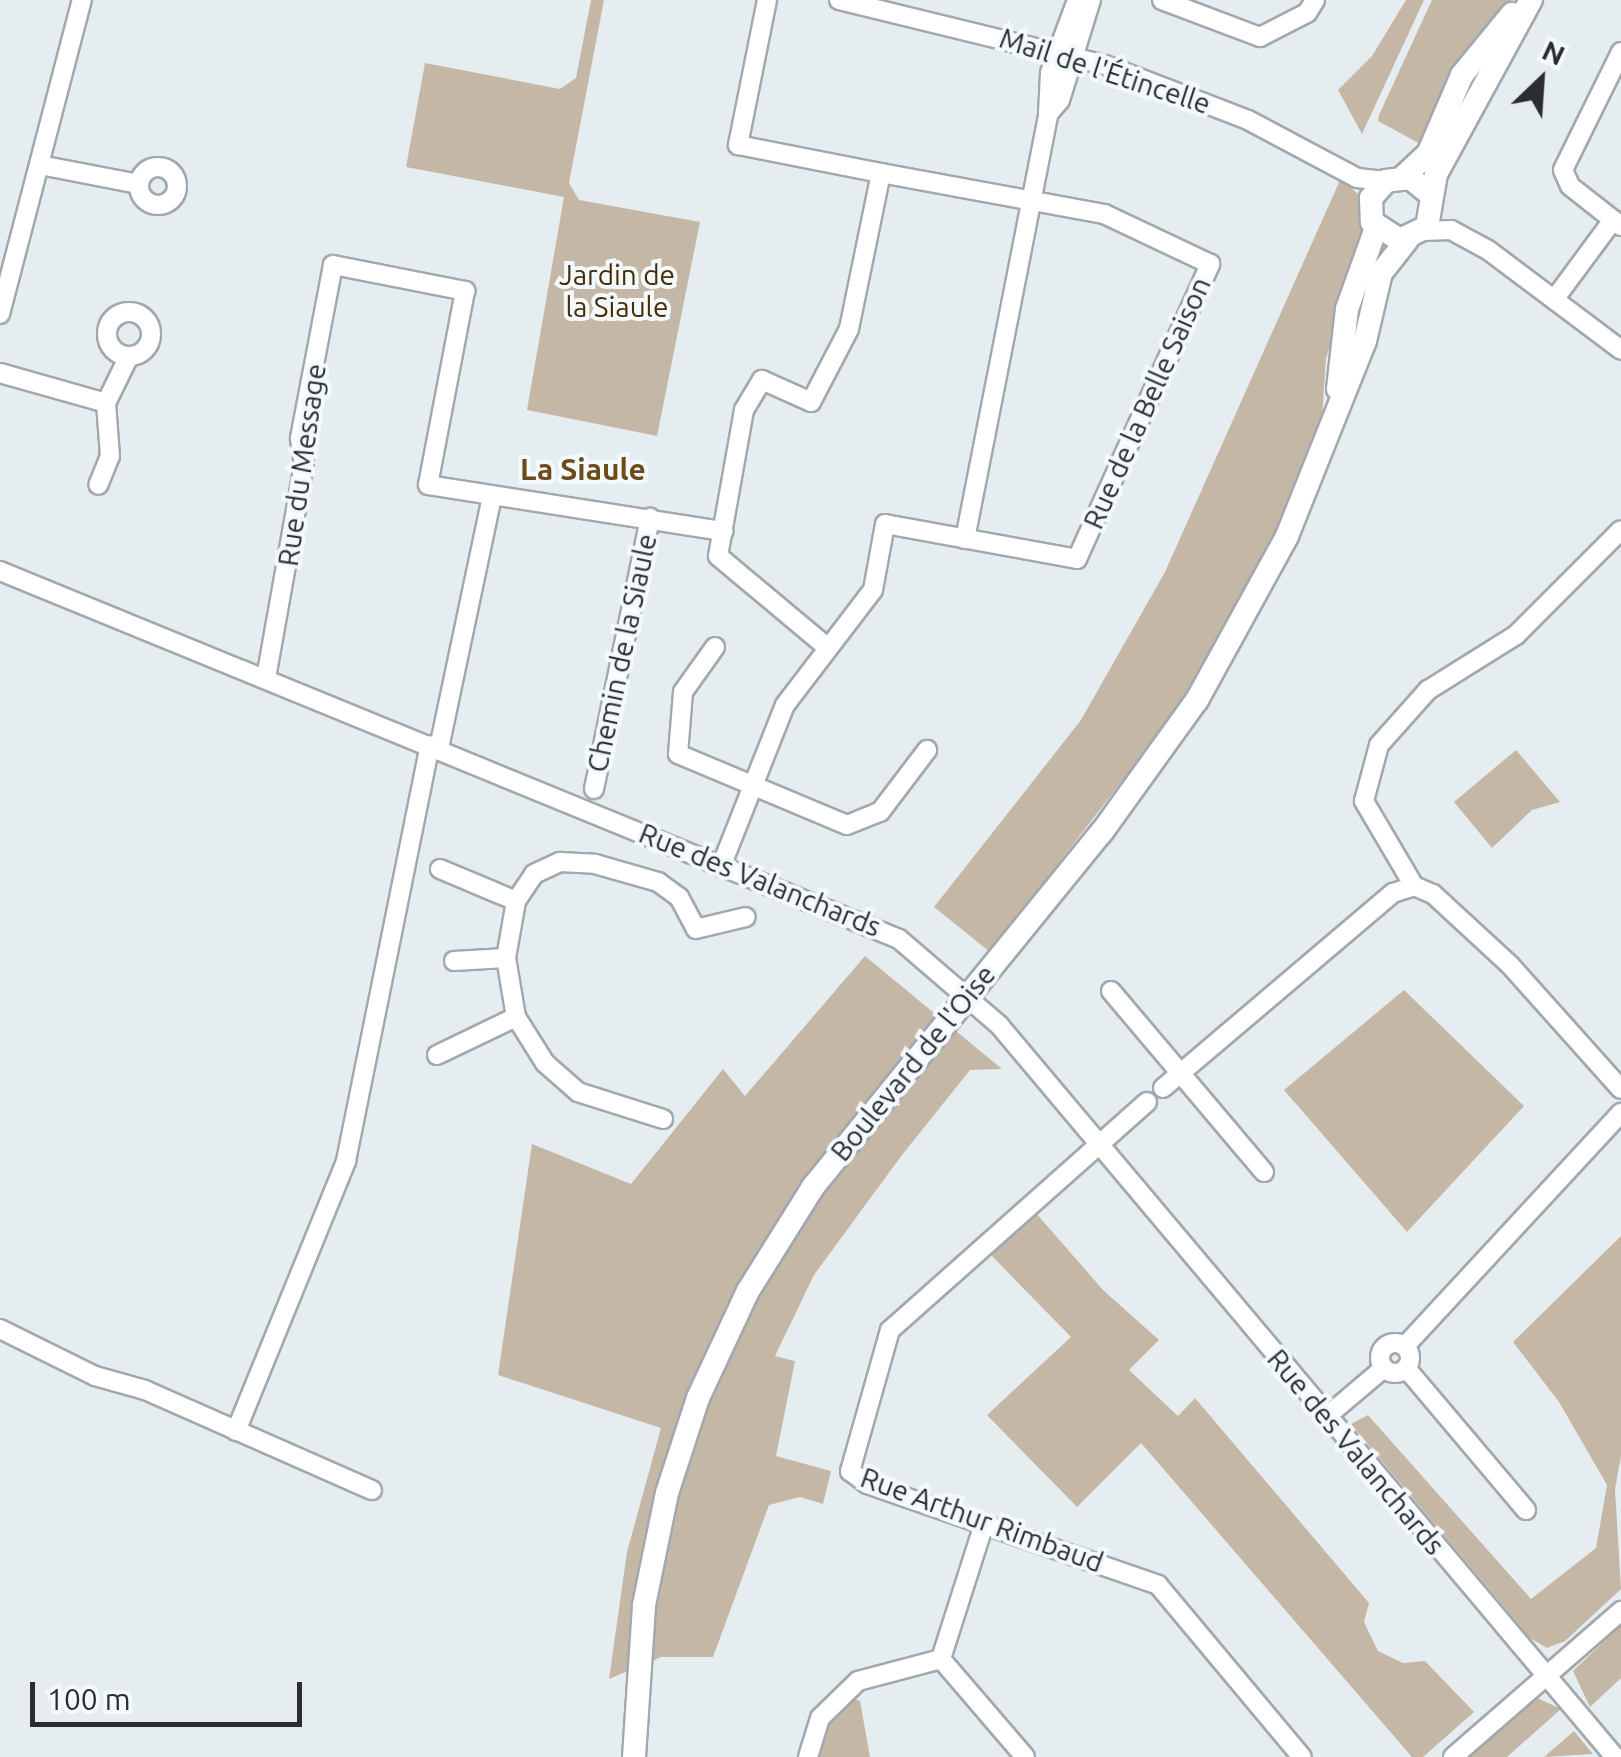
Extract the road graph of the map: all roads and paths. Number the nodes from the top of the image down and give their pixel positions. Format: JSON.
{"nodes":[{"id":1,"x":82,"y":0,"type":"edge"},
{"id":2,"x":767,"y":0,"type":"edge"},
{"id":3,"x":839,"y":0,"type":"edge"},
{"id":4,"x":1076,"y":0,"type":"edge"},
{"id":5,"x":1091,"y":0,"type":"edge"},
{"id":6,"x":1162,"y":0,"type":"edge"},
{"id":7,"x":1315,"y":0,"type":"edge"},
{"id":8,"x":1528,"y":0,"type":"edge"},
{"id":9,"x":1621,"y":52,"type":"edge"},
{"id":10,"x":1067,"y":54,"type":"junction"},
{"id":11,"x":40,"y":166,"type":"junction"},
{"id":12,"x":881,"y":173,"type":"junction"},
{"id":13,"x":1357,"y":178,"type":"junction"},
{"id":14,"x":1394,"y":179,"type":"junction"},
{"id":15,"x":139,"y":184,"type":"dead end"},
{"id":16,"x":1031,"y":199,"type":"junction"},
{"id":17,"x":1431,"y":200,"type":"junction"},
{"id":18,"x":1370,"y":201,"type":"junction"},
{"id":19,"x":1617,"y":223,"type":"edge"},
{"id":20,"x":1376,"y":228,"type":"junction"},
{"id":21,"x":1454,"y":231,"type":"junction"},
{"id":22,"x":1415,"y":235,"type":"junction"},
{"id":23,"x":1556,"y":298,"type":"junction"},
{"id":24,"x":0,"y":314,"type":"edge"},
{"id":25,"x":1621,"y":350,"type":"edge"},
{"id":26,"x":129,"y":356,"type":"dead end"},
{"id":27,"x":0,"y":373,"type":"edge"},
{"id":28,"x":106,"y":404,"type":"junction"},
{"id":29,"x":1334,"y":427,"type":"junction"},
{"id":30,"x":98,"y":485,"type":"dead end"},
{"id":31,"x":492,"y":496,"type":"junction"},
{"id":32,"x":650,"y":518,"type":"junction"},
{"id":33,"x":1621,"y":530,"type":"edge"},
{"id":34,"x":723,"y":531,"type":"junction"},
{"id":35,"x":966,"y":539,"type":"junction"},
{"id":36,"x":0,"y":571,"type":"edge"},
{"id":37,"x":715,"y":646,"type":"dead end"},
{"id":38,"x":828,"y":648,"type":"junction"},
{"id":39,"x":266,"y":678,"type":"junction"},
{"id":40,"x":434,"y":746,"type":"junction"},
{"id":41,"x":928,"y":750,"type":"dead end"},
{"id":42,"x":753,"y":787,"type":"junction"},
{"id":43,"x":594,"y":789,"type":"dead end"},
{"id":44,"x":722,"y":864,"type":"junction"},
{"id":45,"x":440,"y":869,"type":"dead end"},
{"id":46,"x":1414,"y":886,"type":"junction"},
{"id":47,"x":516,"y":901,"type":"junction"},
{"id":48,"x":746,"y":917,"type":"dead end"},
{"id":49,"x":506,"y":958,"type":"junction"},
{"id":50,"x":454,"y":961,"type":"dead end"},
{"id":51,"x":1111,"y":991,"type":"dead end"},
{"id":52,"x":969,"y":994,"type":"junction"},
{"id":53,"x":516,"y":1018,"type":"junction"},
{"id":54,"x":437,"y":1055,"type":"dead end"},
{"id":55,"x":1181,"y":1074,"type":"junction"},
{"id":56,"x":1164,"y":1088,"type":"dead end"},
{"id":57,"x":1621,"y":1089,"type":"edge"},
{"id":58,"x":1147,"y":1102,"type":"dead end"},
{"id":59,"x":1621,"y":1113,"type":"edge"},
{"id":60,"x":663,"y":1119,"type":"dead end"},
{"id":61,"x":1098,"y":1143,"type":"junction"},
{"id":62,"x":1264,"y":1172,"type":"dead end"},
{"id":63,"x":0,"y":1328,"type":"edge"},
{"id":64,"x":1405,"y":1346,"type":"junction"},
{"id":65,"x":1384,"y":1368,"type":"junction"},
{"id":66,"x":1406,"y":1368,"type":"junction"},
{"id":67,"x":1326,"y":1417,"type":"junction"},
{"id":68,"x":236,"y":1430,"type":"junction"},
{"id":69,"x":372,"y":1490,"type":"dead end"},
{"id":70,"x":1526,"y":1510,"type":"dead end"},
{"id":71,"x":984,"y":1524,"type":"junction"},
{"id":72,"x":1621,"y":1611,"type":"edge"},
{"id":73,"x":940,"y":1659,"type":"junction"},
{"id":74,"x":1546,"y":1676,"type":"junction"},
{"id":75,"x":634,"y":1757,"type":"edge"},
{"id":76,"x":808,"y":1757,"type":"edge"},
{"id":77,"x":1025,"y":1757,"type":"edge"},
{"id":78,"x":1302,"y":1757,"type":"edge"},
{"id":79,"x":1453,"y":1757,"type":"edge"},
{"id":80,"x":1615,"y":1757,"type":"edge"}],
"edges":[{"from":1,"to":11,"type":"street"},
{"from":2,"to":12,"type":"street","name":"Rue de la Belle Saison"},
{"from":3,"to":10,"type":"street","name":"Mail de l'Étincelle"},
{"from":4,"to":10,"type":"street"},
{"from":5,"to":10,"type":"street"},
{"from":6,"to":7,"type":"street"},
{"from":8,"to":14,"type":"main road"},
{"from":8,"to":17,"type":"main road"},
{"from":9,"to":19,"type":"street"},
{"from":10,"to":13,"type":"street","name":"Mail de l'Étincelle"},
{"from":10,"to":16,"type":"street"},
{"from":11,"to":15,"type":"street"},
{"from":11,"to":24,"type":"street"},
{"from":12,"to":16,"type":"street","name":"Rue de la Belle Saison"},
{"from":12,"to":34,"type":"street"},
{"from":13,"to":14,"type":"street","name":"Mail de l'Étincelle"},
{"from":13,"to":18,"type":"street"},
{"from":14,"to":17,"type":"main road"},
{"from":14,"to":18,"type":"main road"},
{"from":16,"to":35,"type":"street"},
{"from":16,"to":35,"type":"street","name":"Rue de la Belle Saison"},
{"from":17,"to":21,"type":"street"},
{"from":17,"to":22,"type":"main road","name":"Boulevard de l'Oise"},
{"from":18,"to":20,"type":"main road"},
{"from":19,"to":23,"type":"street"},
{"from":20,"to":22,"type":"main road"},
{"from":20,"to":29,"type":"main road","name":"Boulevard de l'Oise"},
{"from":21,"to":22,"type":"street"},
{"from":21,"to":23,"type":"street"},
{"from":22,"to":29,"type":"main road","name":"Boulevard de l'Oise"},
{"from":23,"to":25,"type":"street"},
{"from":26,"to":28,"type":"street"},
{"from":27,"to":28,"type":"street"},
{"from":28,"to":30,"type":"street"},
{"from":29,"to":52,"type":"main road","name":"Boulevard de l'Oise"},
{"from":31,"to":32,"type":"street"},
{"from":31,"to":39,"type":"street","name":"Rue du Message"},
{"from":31,"to":40,"type":"street"},
{"from":32,"to":34,"type":"street"},
{"from":32,"to":43,"type":"street","name":"Chemin de la Siaule"},
{"from":33,"to":46,"type":"street"},
{"from":34,"to":38,"type":"street"},
{"from":35,"to":38,"type":"street","name":"Rue de la Belle Saison"},
{"from":36,"to":39,"type":"street","name":"Rue des Valanchards"},
{"from":37,"to":42,"type":"street"},
{"from":38,"to":42,"type":"street","name":"Rue de la Belle Saison"},
{"from":39,"to":40,"type":"street","name":"Rue des Valanchards"},
{"from":40,"to":44,"type":"street","name":"Rue des Valanchards"},
{"from":40,"to":68,"type":"street"},
{"from":41,"to":42,"type":"street"},
{"from":42,"to":44,"type":"street","name":"Rue de la Belle Saison"},
{"from":44,"to":52,"type":"street","name":"Rue des Valanchards"},
{"from":45,"to":47,"type":"street"},
{"from":46,"to":55,"type":"street"},
{"from":46,"to":57,"type":"street"},
{"from":47,"to":48,"type":"street"},
{"from":47,"to":49,"type":"street"},
{"from":49,"to":50,"type":"street"},
{"from":49,"to":53,"type":"street"},
{"from":51,"to":55,"type":"street"},
{"from":52,"to":61,"type":"street","name":"Rue des Valanchards"},
{"from":52,"to":75,"type":"main road","name":"Boulevard de l'Oise"},
{"from":53,"to":54,"type":"street"},
{"from":53,"to":60,"type":"street"},
{"from":55,"to":56,"type":"street"},
{"from":55,"to":62,"type":"street"},
{"from":58,"to":61,"type":"street","name":"Rue Arthur Rimbaud"},
{"from":59,"to":64,"type":"street"},
{"from":61,"to":67,"type":"street","name":"Rue des Valanchards"},
{"from":61,"to":71,"type":"street","name":"Rue Arthur Rimbaud"},
{"from":63,"to":68,"type":"street"},
{"from":64,"to":65,"type":"street"},
{"from":64,"to":66,"type":"street"},
{"from":65,"to":66,"type":"street"},
{"from":65,"to":67,"type":"street"},
{"from":66,"to":70,"type":"street"},
{"from":67,"to":74,"type":"street","name":"Rue des Valanchards"},
{"from":68,"to":69,"type":"street"},
{"from":71,"to":73,"type":"street"},
{"from":71,"to":78,"type":"street","name":"Rue Arthur Rimbaud"},
{"from":72,"to":74,"type":"street"},
{"from":73,"to":76,"type":"street"},
{"from":73,"to":77,"type":"street"},
{"from":74,"to":79,"type":"street"},
{"from":74,"to":80,"type":"street","name":"Rue des Valanchards"}]}
